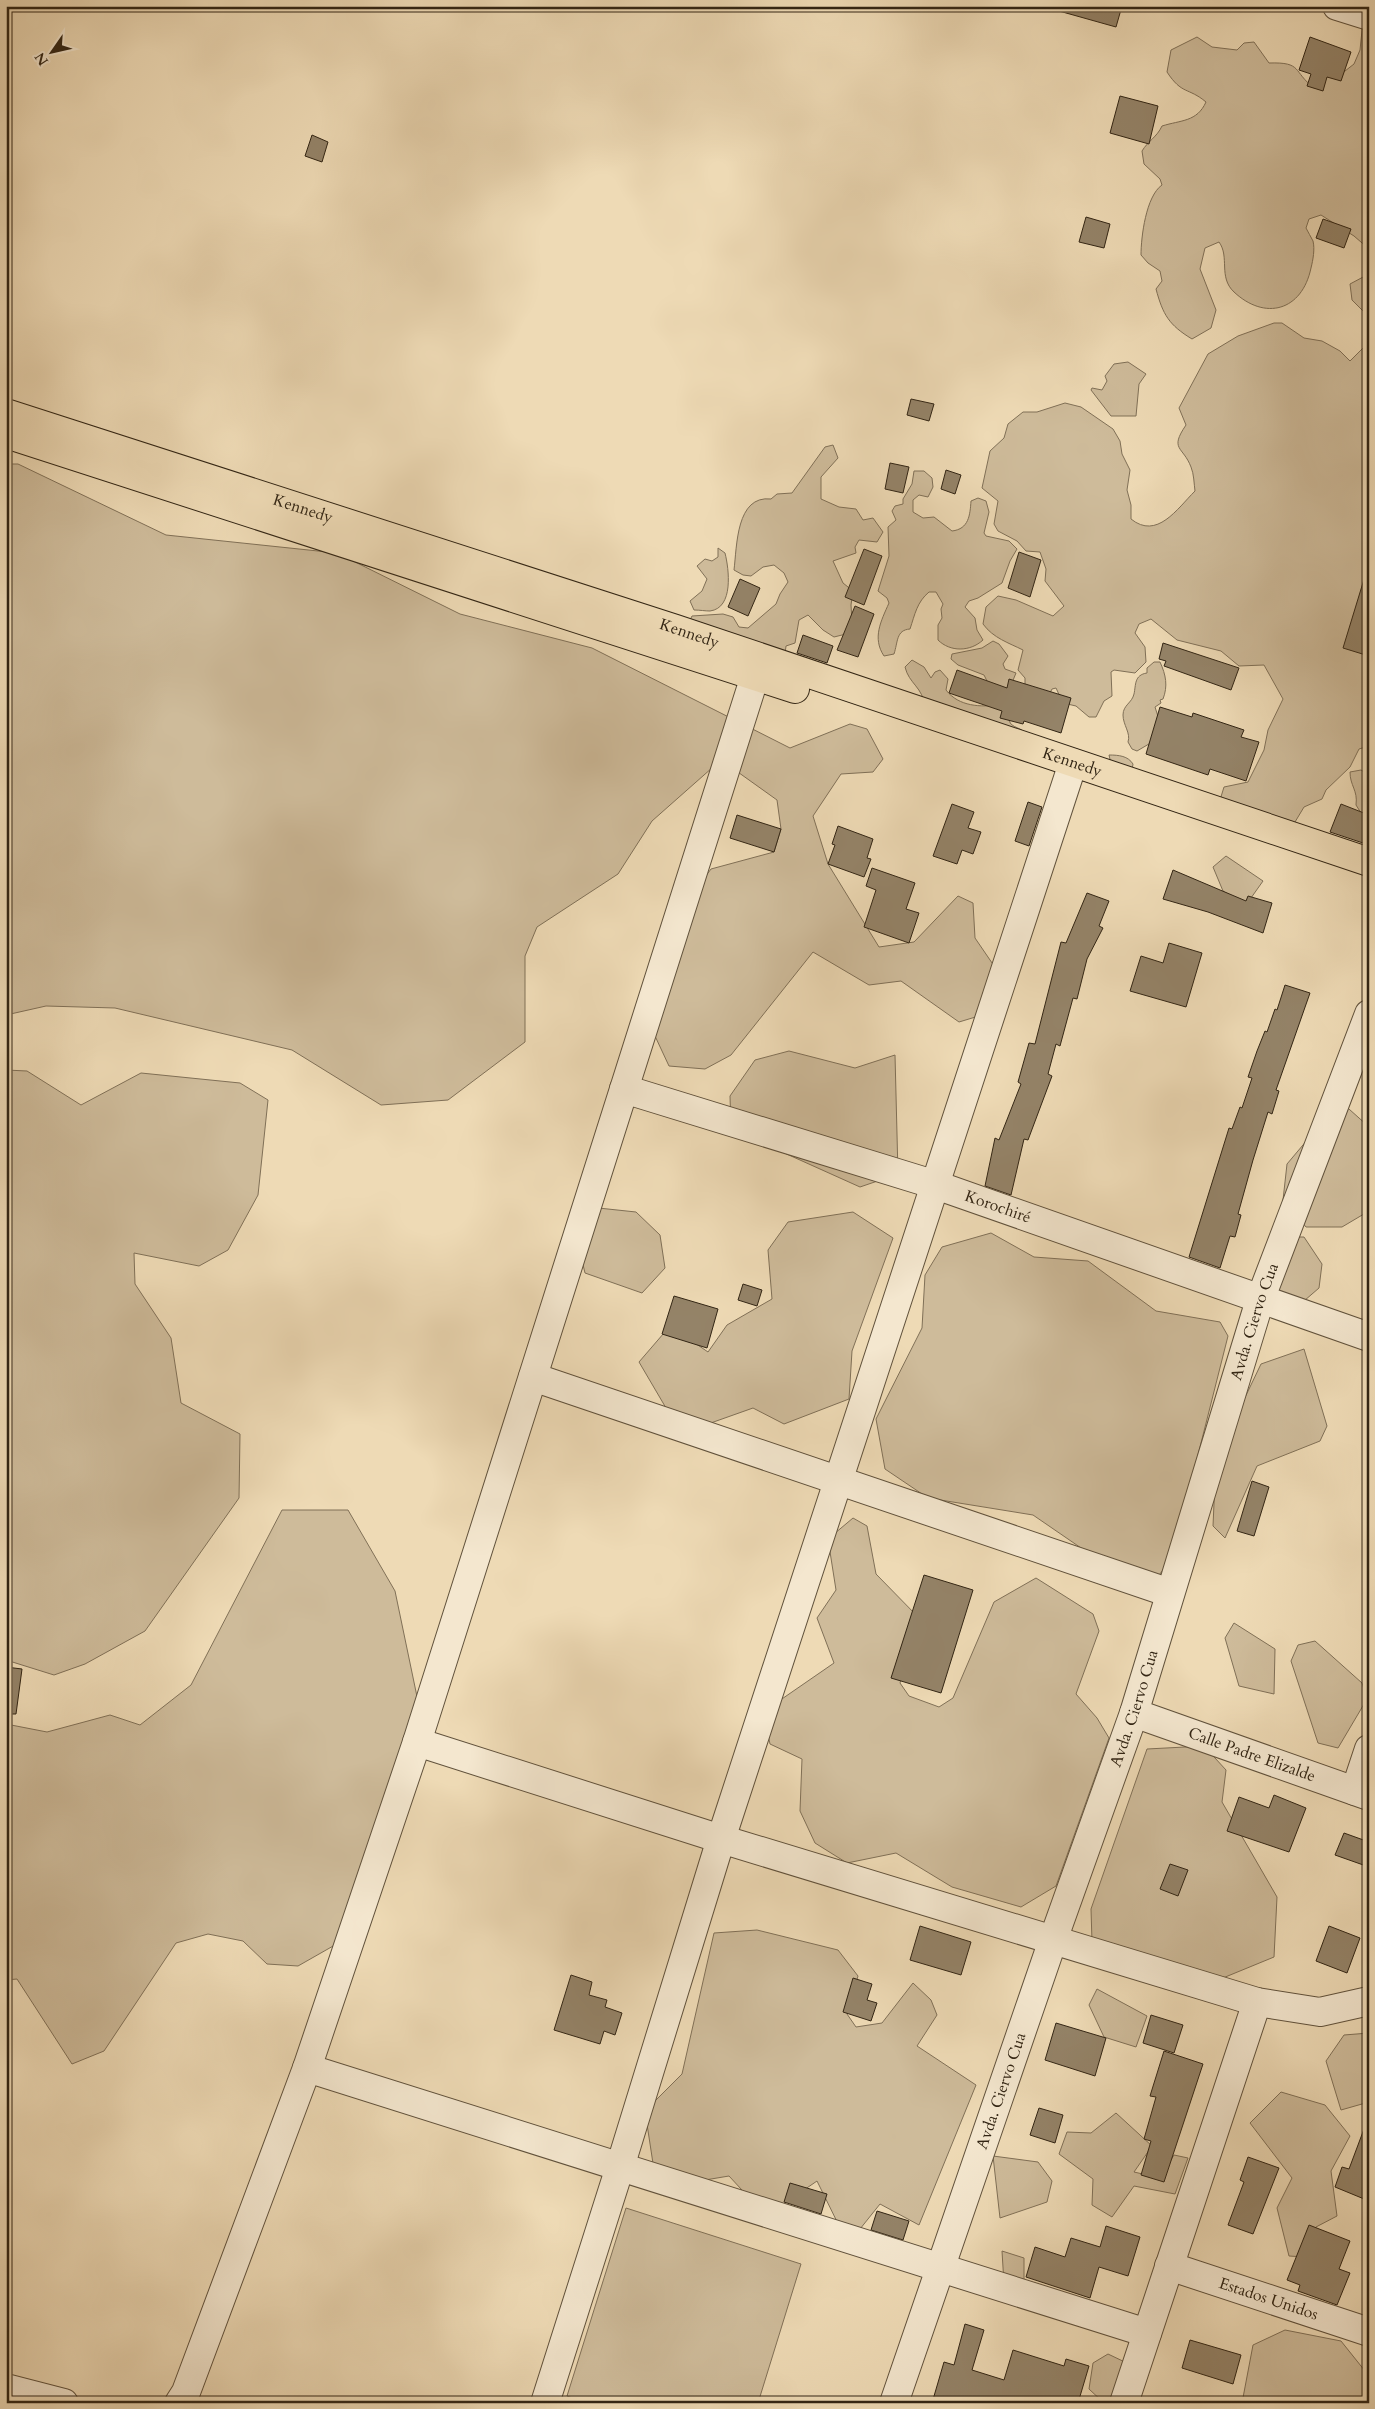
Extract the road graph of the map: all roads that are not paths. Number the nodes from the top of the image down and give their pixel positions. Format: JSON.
{"nodes":[{"id":1,"x":1337,"y":6,"type":"edge"},
{"id":2,"x":1369,"y":16,"type":"edge"},
{"id":3,"x":6,"y":413,"type":"edge"},
{"id":4,"x":6,"y":434,"type":"edge"},
{"id":5,"x":755,"y":676,"type":"junction"},
{"id":6,"x":1070,"y":771,"type":"junction"},
{"id":7,"x":1369,"y":862,"type":"edge"},
{"id":8,"x":1369,"y":882,"type":"edge"},
{"id":9,"x":1369,"y":1014,"type":"edge"},
{"id":10,"x":624,"y":1089,"type":"junction"},
{"id":11,"x":936,"y":1185,"type":"junction"},
{"id":12,"x":1260,"y":1300,"type":"junction"},
{"id":13,"x":1369,"y":1337,"type":"edge"},
{"id":14,"x":533,"y":1377,"type":"junction"},
{"id":15,"x":838,"y":1481,"type":"junction"},
{"id":16,"x":1170,"y":1593,"type":"junction"},
{"id":17,"x":1134,"y":1713,"type":"junction"},
{"id":18,"x":417,"y":1742,"type":"junction"},
{"id":19,"x":1369,"y":1749,"type":"edge"},
{"id":20,"x":1362,"y":1794,"type":"edge"},
{"id":21,"x":721,"y":1839,"type":"junction"},
{"id":22,"x":1053,"y":1940,"type":"junction"},
{"id":23,"x":1369,"y":2001,"type":"edge"},
{"id":24,"x":1257,"y":2002,"type":"junction"},
{"id":25,"x":307,"y":2068,"type":"junction"},
{"id":26,"x":620,"y":2167,"type":"junction"},
{"id":27,"x":1169,"y":2266,"type":"junction"},
{"id":28,"x":939,"y":2268,"type":"junction"},
{"id":29,"x":1369,"y":2332,"type":"edge"},
{"id":30,"x":1147,"y":2333,"type":"junction"},
{"id":31,"x":6,"y":2388,"type":"edge"},
{"id":32,"x":64,"y":2403,"type":"edge"},
{"id":33,"x":179,"y":2403,"type":"edge"},
{"id":34,"x":545,"y":2403,"type":"edge"},
{"id":35,"x":894,"y":2403,"type":"edge"},
{"id":36,"x":1124,"y":2403,"type":"edge"}],
"edges":[{"from":1,"to":2,"type":"street"},
{"from":3,"to":6,"type":"main road","name":"Kennedy"},
{"from":4,"to":5,"type":"main road","name":"Kennedy"},
{"from":5,"to":6,"type":"main road","name":"Kennedy"},
{"from":5,"to":10,"type":"street"},
{"from":6,"to":7,"type":"main road","name":"Kennedy"},
{"from":6,"to":8,"type":"main road","name":"Kennedy"},
{"from":6,"to":11,"type":"street"},
{"from":9,"to":12,"type":"street","name":"Avda. Ciervo Cua"},
{"from":10,"to":11,"type":"street","name":"Korochiré"},
{"from":10,"to":14,"type":"street"},
{"from":11,"to":12,"type":"street","name":"Korochiré"},
{"from":11,"to":15,"type":"street"},
{"from":12,"to":13,"type":"street","name":"Korochiré"},
{"from":12,"to":16,"type":"street","name":"Avda. Ciervo Cua"},
{"from":14,"to":15,"type":"street"},
{"from":14,"to":18,"type":"street"},
{"from":15,"to":16,"type":"street"},
{"from":15,"to":21,"type":"street"},
{"from":16,"to":17,"type":"street","name":"Avda. Ciervo Cua"},
{"from":17,"to":20,"type":"street","name":"Calle Padre Elizalde"},
{"from":17,"to":22,"type":"street","name":"Avda. Ciervo Cua"},
{"from":18,"to":21,"type":"street"},
{"from":18,"to":25,"type":"street"},
{"from":19,"to":20,"type":"street"},
{"from":21,"to":22,"type":"street"},
{"from":21,"to":26,"type":"street"},
{"from":22,"to":24,"type":"street"},
{"from":22,"to":28,"type":"street","name":"Avda. Ciervo Cua"},
{"from":23,"to":24,"type":"street"},
{"from":24,"to":27,"type":"street"},
{"from":25,"to":26,"type":"street"},
{"from":25,"to":33,"type":"street"},
{"from":26,"to":28,"type":"street"},
{"from":26,"to":34,"type":"street"},
{"from":27,"to":29,"type":"street","name":"Estados Unidos"},
{"from":27,"to":30,"type":"street"},
{"from":28,"to":30,"type":"street"},
{"from":28,"to":35,"type":"street","name":"Avda. Ciervo Cua"},
{"from":30,"to":36,"type":"street"},
{"from":31,"to":32,"type":"street"}]}
